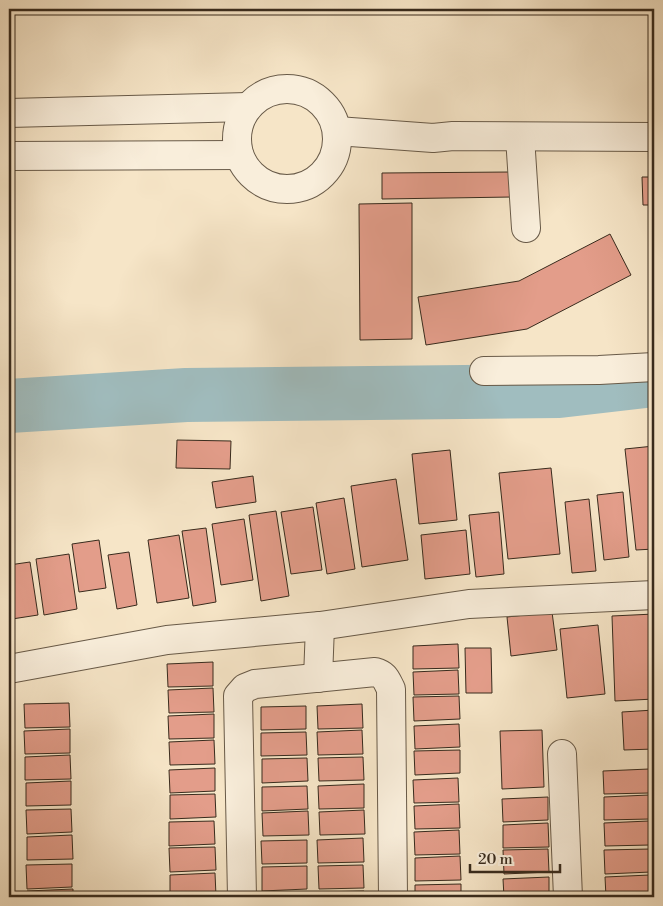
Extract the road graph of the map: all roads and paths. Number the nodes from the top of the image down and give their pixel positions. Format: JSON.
{"nodes":[{"id":1,"x":248,"y":107,"type":"junction"},
{"id":2,"x":12,"y":113,"type":"edge"},
{"id":3,"x":337,"y":131,"type":"junction"},
{"id":4,"x":520,"y":137,"type":"junction"},
{"id":5,"x":654,"y":137,"type":"edge"},
{"id":6,"x":239,"y":155,"type":"junction"},
{"id":7,"x":11,"y":156,"type":"edge"},
{"id":8,"x":526,"y":228,"type":"dead end"},
{"id":9,"x":654,"y":366,"type":"edge"},
{"id":10,"x":484,"y":370,"type":"dead end"},
{"id":11,"x":654,"y":595,"type":"edge"},
{"id":12,"x":320,"y":626,"type":"junction"},
{"id":13,"x":9,"y":669,"type":"edge"},
{"id":14,"x":318,"y":678,"type":"junction"},
{"id":15,"x":562,"y":754,"type":"dead end"},
{"id":16,"x":242,"y":897,"type":"edge"},
{"id":17,"x":393,"y":897,"type":"edge"},
{"id":18,"x":568,"y":897,"type":"edge"}],
"edges":[{"from":1,"to":2,"type":"street"},
{"from":1,"to":3,"type":"street"},
{"from":1,"to":6,"type":"street"},
{"from":2,"to":7,"type":"street"},
{"from":3,"to":4,"type":"street"},
{"from":3,"to":6,"type":"street"},
{"from":4,"to":5,"type":"street"},
{"from":4,"to":8,"type":"street"},
{"from":6,"to":7,"type":"street"},
{"from":9,"to":10,"type":"street"},
{"from":11,"to":12,"type":"street"},
{"from":12,"to":13,"type":"street"},
{"from":12,"to":14,"type":"street"},
{"from":14,"to":16,"type":"street"},
{"from":14,"to":17,"type":"street"},
{"from":15,"to":18,"type":"street"}]}
